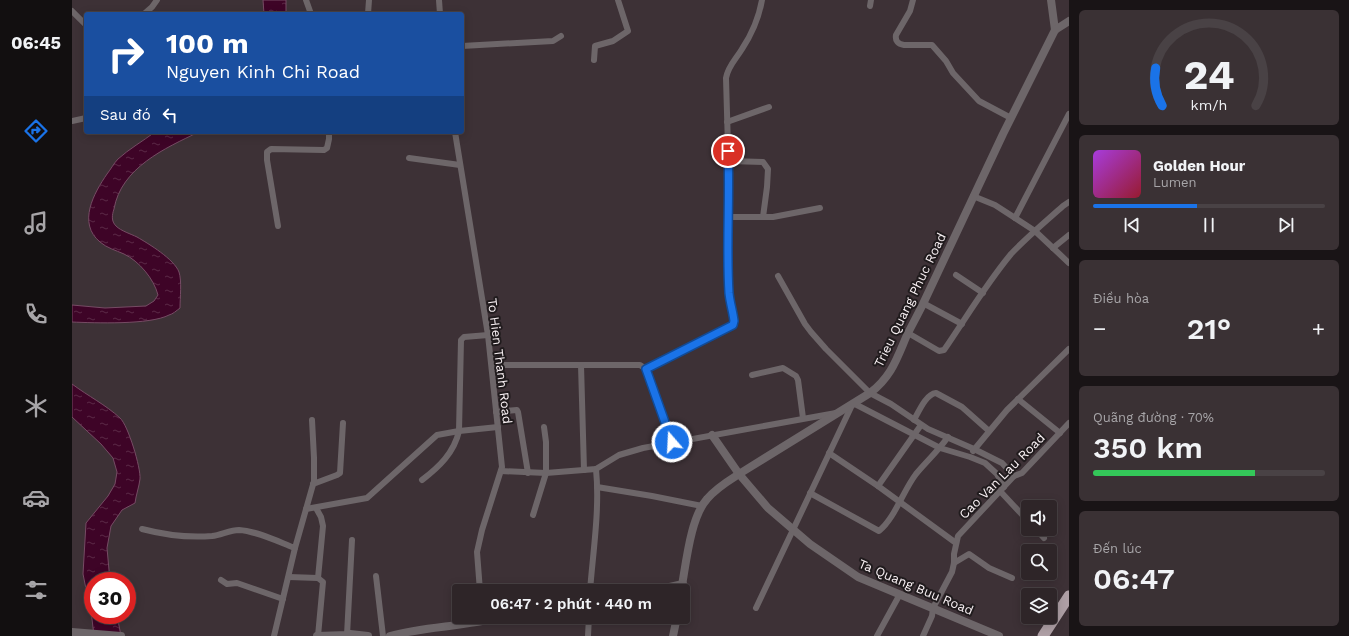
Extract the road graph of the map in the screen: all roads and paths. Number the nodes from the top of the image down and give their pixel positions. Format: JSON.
{"nodes":[{"id":1,"x":157,"y":0,"type":"edge"},
{"id":2,"x":306,"y":0,"type":"edge"},
{"id":3,"x":369,"y":0,"type":"edge"},
{"id":4,"x":439,"y":0,"type":"edge"},
{"id":5,"x":618,"y":0,"type":"edge"},
{"id":6,"x":762,"y":0,"type":"edge"},
{"id":7,"x":913,"y":0,"type":"edge"},
{"id":8,"x":1051,"y":0,"type":"edge"},
{"id":9,"x":151,"y":8,"type":"junction"},
{"id":10,"x":72,"y":11,"type":"edge"},
{"id":11,"x":146,"y":12,"type":"edge"},
{"id":12,"x":154,"y":12,"type":"edge"},
{"id":13,"x":310,"y":12,"type":"edge"},
{"id":14,"x":368,"y":12,"type":"edge"},
{"id":15,"x":440,"y":12,"type":"edge"},
{"id":16,"x":1069,"y":21,"type":"edge"},
{"id":17,"x":84,"y":23,"type":"edge"},
{"id":18,"x":1055,"y":30,"type":"junction"},
{"id":19,"x":561,"y":36,"type":"dead end"},
{"id":20,"x":464,"y":46,"type":"edge"},
{"id":21,"x":594,"y":60,"type":"dead end"},
{"id":22,"x":769,"y":107,"type":"dead end"},
{"id":23,"x":1069,"y":114,"type":"edge"},
{"id":24,"x":1011,"y":118,"type":"junction"},
{"id":25,"x":84,"y":119,"type":"edge"},
{"id":26,"x":72,"y":122,"type":"edge"},
{"id":27,"x":727,"y":122,"type":"junction"},
{"id":28,"x":329,"y":134,"type":"edge"},
{"id":29,"x":455,"y":134,"type":"edge"},
{"id":30,"x":409,"y":158,"type":"dead end"},
{"id":31,"x":729,"y":162,"type":"junction"},
{"id":32,"x":460,"y":165,"type":"junction"},
{"id":33,"x":973,"y":196,"type":"junction"},
{"id":34,"x":1069,"y":202,"type":"edge"},
{"id":35,"x":820,"y":208,"type":"dead end"},
{"id":36,"x":728,"y":217,"type":"junction"},
{"id":37,"x":763,"y":217,"type":"junction"},
{"id":38,"x":1015,"y":218,"type":"junction"},
{"id":39,"x":278,"y":226,"type":"dead end"},
{"id":40,"x":1035,"y":231,"type":"junction"},
{"id":41,"x":1069,"y":235,"type":"edge"},
{"id":42,"x":1053,"y":248,"type":"junction"},
{"id":43,"x":1069,"y":263,"type":"edge"},
{"id":44,"x":956,"y":275,"type":"dead end"},
{"id":45,"x":778,"y":276,"type":"dead end"},
{"id":46,"x":983,"y":293,"type":"junction"},
{"id":47,"x":923,"y":303,"type":"junction"},
{"id":48,"x":962,"y":324,"type":"junction"},
{"id":49,"x":908,"y":333,"type":"junction"},
{"id":50,"x":488,"y":335,"type":"junction"},
{"id":51,"x":1068,"y":353,"type":"edge"},
{"id":52,"x":492,"y":365,"type":"junction"},
{"id":53,"x":581,"y":365,"type":"junction"},
{"id":54,"x":646,"y":369,"type":"junction"},
{"id":55,"x":752,"y":375,"type":"dead end"},
{"id":56,"x":870,"y":392,"type":"junction"},
{"id":57,"x":1018,"y":399,"type":"junction"},
{"id":58,"x":853,"y":403,"type":"junction"},
{"id":59,"x":496,"y":412,"type":"junction"},
{"id":60,"x":838,"y":412,"type":"junction"},
{"id":61,"x":803,"y":418,"type":"junction"},
{"id":62,"x":312,"y":420,"type":"dead end"},
{"id":63,"x":914,"y":420,"type":"junction"},
{"id":64,"x":343,"y":423,"type":"dead end"},
{"id":65,"x":1069,"y":423,"type":"edge"},
{"id":66,"x":921,"y":424,"type":"junction"},
{"id":67,"x":498,"y":427,"type":"junction"},
{"id":68,"x":544,"y":427,"type":"dead end"},
{"id":69,"x":459,"y":431,"type":"junction"},
{"id":70,"x":989,"y":431,"type":"junction"},
{"id":71,"x":1060,"y":433,"type":"junction"},
{"id":72,"x":914,"y":434,"type":"junction"},
{"id":73,"x":712,"y":435,"type":"junction"},
{"id":74,"x":948,"y":437,"type":"junction"},
{"id":75,"x":672,"y":442,"type":"junction"},
{"id":76,"x":940,"y":448,"type":"junction"},
{"id":77,"x":974,"y":449,"type":"junction"},
{"id":78,"x":829,"y":453,"type":"junction"},
{"id":79,"x":970,"y":457,"type":"junction"},
{"id":80,"x":596,"y":469,"type":"junction"},
{"id":81,"x":584,"y":470,"type":"junction"},
{"id":82,"x":501,"y":471,"type":"junction"},
{"id":83,"x":528,"y":473,"type":"junction"},
{"id":84,"x":546,"y":473,"type":"junction"},
{"id":85,"x":739,"y":474,"type":"junction"},
{"id":86,"x":1014,"y":476,"type":"junction"},
{"id":87,"x":422,"y":480,"type":"dead end"},
{"id":88,"x":313,"y":484,"type":"junction"},
{"id":89,"x":878,"y":486,"type":"junction"},
{"id":90,"x":597,"y":487,"type":"junction"},
{"id":91,"x":1002,"y":489,"type":"junction"},
{"id":92,"x":810,"y":493,"type":"junction"},
{"id":93,"x":899,"y":501,"type":"junction"},
{"id":94,"x":702,"y":506,"type":"junction"},
{"id":95,"x":316,"y":508,"type":"junction"},
{"id":96,"x":306,"y":509,"type":"junction"},
{"id":97,"x":1021,"y":512,"type":"edge"},
{"id":98,"x":533,"y":515,"type":"dead end"},
{"id":99,"x":142,"y":529,"type":"dead end"},
{"id":100,"x":794,"y":530,"type":"junction"},
{"id":101,"x":352,"y":540,"type":"dead end"},
{"id":102,"x":956,"y":543,"type":"junction"},
{"id":103,"x":295,"y":548,"type":"junction"},
{"id":104,"x":954,"y":563,"type":"junction"},
{"id":105,"x":376,"y":576,"type":"dead end"},
{"id":106,"x":289,"y":577,"type":"junction"},
{"id":107,"x":318,"y":578,"type":"junction"},
{"id":108,"x":1012,"y":578,"type":"dead end"},
{"id":109,"x":220,"y":580,"type":"dead end"},
{"id":110,"x":479,"y":584,"type":"edge"},
{"id":111,"x":591,"y":584,"type":"edge"},
{"id":112,"x":683,"y":584,"type":"edge"},
{"id":113,"x":900,"y":594,"type":"junction"},
{"id":114,"x":1069,"y":596,"type":"edge"},
{"id":115,"x":283,"y":599,"type":"junction"},
{"id":116,"x":756,"y":608,"type":"dead end"},
{"id":117,"x":933,"y":608,"type":"junction"},
{"id":118,"x":452,"y":624,"type":"edge"},
{"id":119,"x":589,"y":624,"type":"edge"},
{"id":120,"x":676,"y":624,"type":"edge"},
{"id":121,"x":72,"y":632,"type":"edge"},
{"id":122,"x":989,"y":634,"type":"edge"},
{"id":123,"x":347,"y":635,"type":"junction"},
{"id":124,"x":121,"y":636,"type":"edge"},
{"id":125,"x":274,"y":636,"type":"edge"},
{"id":126,"x":318,"y":636,"type":"edge"},
{"id":127,"x":368,"y":636,"type":"edge"},
{"id":128,"x":383,"y":636,"type":"edge"},
{"id":129,"x":390,"y":636,"type":"edge"},
{"id":130,"x":588,"y":636,"type":"edge"},
{"id":131,"x":673,"y":636,"type":"edge"},
{"id":132,"x":877,"y":636,"type":"edge"},
{"id":133,"x":923,"y":636,"type":"edge"},
{"id":134,"x":999,"y":636,"type":"edge"},
{"id":135,"x":1043,"y":636,"type":"edge"}],
"edges":[{"from":1,"to":9,"type":"street"},
{"from":2,"to":13,"type":"street"},
{"from":3,"to":14,"type":"street"},
{"from":4,"to":15,"type":"street"},
{"from":5,"to":21,"type":"street"},
{"from":6,"to":27,"type":"street"},
{"from":7,"to":24,"type":"street"},
{"from":8,"to":18,"type":"street"},
{"from":9,"to":11,"type":"street"},
{"from":9,"to":12,"type":"street"},
{"from":10,"to":17,"type":"street"},
{"from":16,"to":18,"type":"street"},
{"from":18,"to":24,"type":"street","name":"Trieu Quang Phuc Road"},
{"from":19,"to":20,"type":"street"},
{"from":22,"to":27,"type":"street"},
{"from":23,"to":38,"type":"street"},
{"from":24,"to":33,"type":"street","name":"Trieu Quang Phuc Road"},
{"from":25,"to":26,"type":"street"},
{"from":27,"to":31,"type":"street"},
{"from":28,"to":39,"type":"street"},
{"from":29,"to":32,"type":"street","name":"To Hien Thanh Road"},
{"from":30,"to":32,"type":"street"},
{"from":31,"to":36,"type":"street"},
{"from":31,"to":37,"type":"street"},
{"from":32,"to":50,"type":"street","name":"To Hien Thanh Road"},
{"from":33,"to":38,"type":"street"},
{"from":33,"to":47,"type":"street","name":"Trieu Quang Phuc Road"},
{"from":34,"to":40,"type":"street"},
{"from":35,"to":37,"type":"street"},
{"from":36,"to":37,"type":"street"},
{"from":36,"to":54,"type":"street"},
{"from":38,"to":40,"type":"street"},
{"from":40,"to":42,"type":"street"},
{"from":40,"to":46,"type":"street"},
{"from":41,"to":42,"type":"street"},
{"from":42,"to":43,"type":"street"},
{"from":44,"to":46,"type":"street"},
{"from":45,"to":56,"type":"street"},
{"from":46,"to":48,"type":"street"},
{"from":47,"to":48,"type":"street"},
{"from":47,"to":49,"type":"street","name":"Trieu Quang Phuc Road"},
{"from":48,"to":49,"type":"street"},
{"from":49,"to":56,"type":"street","name":"Trieu Quang Phuc Road"},
{"from":50,"to":52,"type":"street","name":"To Hien Thanh Road"},
{"from":50,"to":69,"type":"street"},
{"from":51,"to":57,"type":"street"},
{"from":52,"to":53,"type":"street"},
{"from":52,"to":59,"type":"street","name":"To Hien Thanh Road"},
{"from":53,"to":54,"type":"street"},
{"from":53,"to":81,"type":"street"},
{"from":54,"to":75,"type":"street"},
{"from":55,"to":61,"type":"street"},
{"from":56,"to":58,"type":"street","name":"Trieu Quang Phuc Road"},
{"from":56,"to":63,"type":"street"},
{"from":57,"to":70,"type":"street"},
{"from":57,"to":71,"type":"street"},
{"from":58,"to":60,"type":"street","name":"Trieu Quang Phuc Road"},
{"from":58,"to":72,"type":"street"},
{"from":58,"to":78,"type":"street"},
{"from":59,"to":67,"type":"street","name":"To Hien Thanh Road"},
{"from":59,"to":83,"type":"street"},
{"from":60,"to":61,"type":"street"},
{"from":60,"to":85,"type":"street","name":"Trieu Quang Phuc Road"},
{"from":61,"to":73,"type":"street"},
{"from":62,"to":88,"type":"street"},
{"from":63,"to":66,"type":"street"},
{"from":63,"to":70,"type":"street"},
{"from":64,"to":88,"type":"street"},
{"from":65,"to":71,"type":"street","name":"Cao Van Lau Road"},
{"from":66,"to":72,"type":"street"},
{"from":66,"to":74,"type":"street"},
{"from":67,"to":69,"type":"street"},
{"from":67,"to":82,"type":"street","name":"To Hien Thanh Road"},
{"from":68,"to":84,"type":"street"},
{"from":69,"to":87,"type":"street"},
{"from":69,"to":95,"type":"street"},
{"from":70,"to":77,"type":"street"},
{"from":71,"to":86,"type":"street","name":"Cao Van Lau Road"},
{"from":72,"to":76,"type":"street"},
{"from":72,"to":89,"type":"street"},
{"from":73,"to":75,"type":"street"},
{"from":73,"to":85,"type":"street","name":"Ta Quang Buu Road"},
{"from":74,"to":76,"type":"street"},
{"from":74,"to":77,"type":"street"},
{"from":75,"to":80,"type":"street"},
{"from":76,"to":79,"type":"street"},
{"from":76,"to":93,"type":"street"},
{"from":77,"to":79,"type":"street"},
{"from":77,"to":86,"type":"street"},
{"from":78,"to":89,"type":"street"},
{"from":78,"to":92,"type":"street"},
{"from":79,"to":91,"type":"street"},
{"from":80,"to":81,"type":"street"},
{"from":80,"to":90,"type":"street"},
{"from":81,"to":84,"type":"street"},
{"from":82,"to":83,"type":"street"},
{"from":82,"to":110,"type":"street","name":"To Hien Thanh Road"},
{"from":83,"to":84,"type":"street"},
{"from":84,"to":98,"type":"street"},
{"from":85,"to":94,"type":"street","name":"Trieu Quang Phuc Road"},
{"from":85,"to":100,"type":"street","name":"Ta Quang Buu Road"},
{"from":86,"to":91,"type":"street","name":"Cao Van Lau Road"},
{"from":88,"to":96,"type":"street"},
{"from":89,"to":93,"type":"street"},
{"from":90,"to":94,"type":"street"},
{"from":90,"to":111,"type":"street"},
{"from":91,"to":97,"type":"street"},
{"from":91,"to":102,"type":"street","name":"Cao Van Lau Road"},
{"from":92,"to":93,"type":"street"},
{"from":92,"to":100,"type":"street"},
{"from":93,"to":102,"type":"street"},
{"from":94,"to":112,"type":"street","name":"Trieu Quang Phuc Road"},
{"from":95,"to":96,"type":"street"},
{"from":95,"to":107,"type":"street"},
{"from":96,"to":103,"type":"street"},
{"from":99,"to":103,"type":"street"},
{"from":100,"to":113,"type":"street","name":"Ta Quang Buu Road"},
{"from":100,"to":116,"type":"street"},
{"from":101,"to":123,"type":"street"},
{"from":102,"to":104,"type":"street","name":"Cao Van Lau Road"},
{"from":103,"to":106,"type":"street"},
{"from":104,"to":108,"type":"street"},
{"from":104,"to":117,"type":"street","name":"Cao Van Lau Road"},
{"from":105,"to":128,"type":"street"},
{"from":106,"to":107,"type":"street"},
{"from":106,"to":115,"type":"street"},
{"from":107,"to":126,"type":"street"},
{"from":109,"to":115,"type":"street"},
{"from":113,"to":117,"type":"street","name":"Ta Quang Buu Road"},
{"from":113,"to":132,"type":"street"},
{"from":114,"to":135,"type":"highway"},
{"from":115,"to":125,"type":"street"},
{"from":117,"to":122,"type":"street","name":"Ta Quang Buu Road"},
{"from":117,"to":133,"type":"street","name":"Cao Van Lau Road"},
{"from":118,"to":129,"type":"street"},
{"from":119,"to":130,"type":"street"},
{"from":120,"to":131,"type":"street"},
{"from":121,"to":124,"type":"street"},
{"from":122,"to":134,"type":"street","name":"Ta Quang Buu Road"},
{"from":123,"to":126,"type":"street"},
{"from":123,"to":127,"type":"street"}]}
